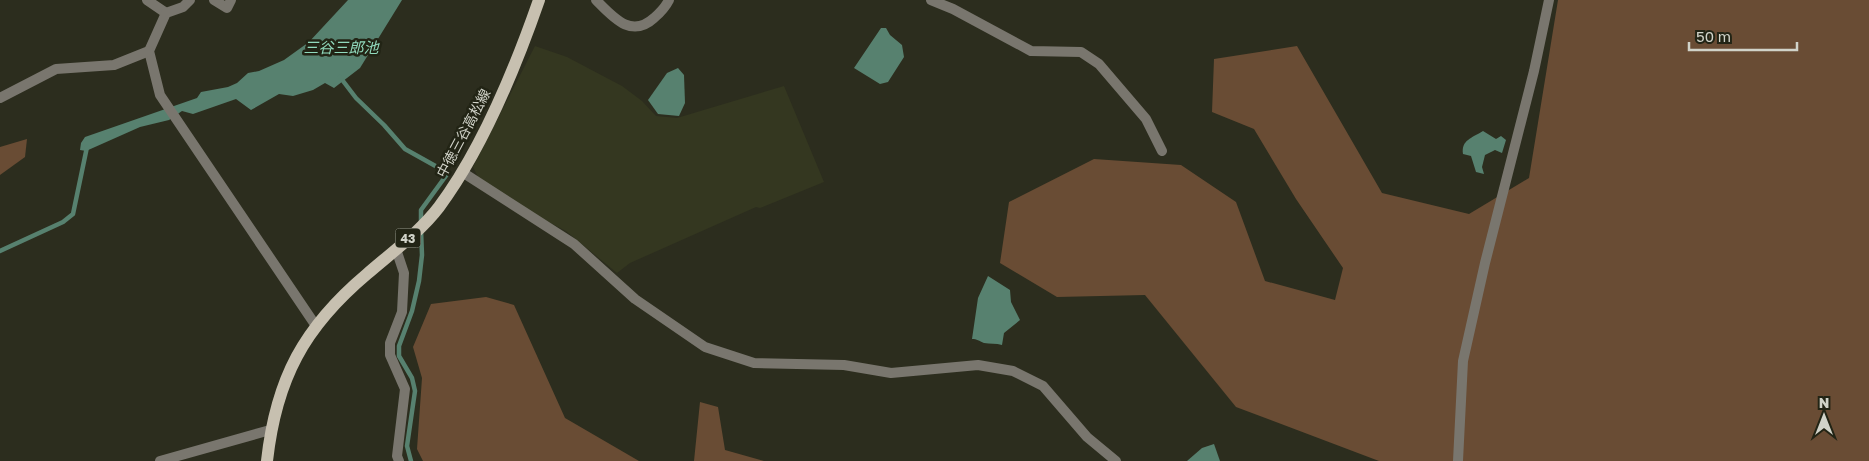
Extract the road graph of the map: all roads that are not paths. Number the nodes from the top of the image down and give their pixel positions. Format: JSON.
{"nodes":[{"id":1,"x":147,"y":0,"type":"edge"},
{"id":2,"x":190,"y":0,"type":"edge"},
{"id":3,"x":214,"y":0,"type":"edge"},
{"id":4,"x":231,"y":0,"type":"edge"},
{"id":5,"x":539,"y":0,"type":"edge"},
{"id":6,"x":596,"y":0,"type":"edge"},
{"id":7,"x":669,"y":0,"type":"edge"},
{"id":8,"x":931,"y":0,"type":"edge"},
{"id":9,"x":1549,"y":0,"type":"edge"},
{"id":10,"x":166,"y":13,"type":"junction"},
{"id":11,"x":149,"y":51,"type":"junction"},
{"id":12,"x":0,"y":98,"type":"edge"},
{"id":13,"x":1162,"y":151,"type":"dead end"},
{"id":14,"x":462,"y":172,"type":"junction"},
{"id":15,"x":396,"y":249,"type":"junction"},
{"id":16,"x":316,"y":326,"type":"junction"},
{"id":17,"x":270,"y":430,"type":"junction"},
{"id":18,"x":160,"y":461,"type":"edge"},
{"id":19,"x":267,"y":461,"type":"edge"},
{"id":20,"x":399,"y":461,"type":"edge"},
{"id":21,"x":1116,"y":461,"type":"edge"},
{"id":22,"x":1458,"y":461,"type":"edge"}],
"edges":[{"from":1,"to":10,"type":"street"},
{"from":2,"to":10,"type":"street"},
{"from":3,"to":4,"type":"street"},
{"from":5,"to":14,"type":"main road","name":"中徳三谷高松線","number":"43"},
{"from":6,"to":7,"type":"street"},
{"from":8,"to":13,"type":"street"},
{"from":9,"to":22,"type":"street"},
{"from":10,"to":11,"type":"street"},
{"from":11,"to":12,"type":"street"},
{"from":11,"to":16,"type":"street"},
{"from":14,"to":15,"type":"main road","name":"中徳三谷高松線","number":"43"},
{"from":14,"to":21,"type":"street"},
{"from":15,"to":16,"type":"main road","name":"中徳三谷高松線","number":"43"},
{"from":15,"to":20,"type":"street"},
{"from":16,"to":17,"type":"main road","name":"中徳三谷高松線","number":"43"},
{"from":17,"to":18,"type":"street"},
{"from":17,"to":19,"type":"main road","name":"中徳三谷高松線","number":"43"}]}
